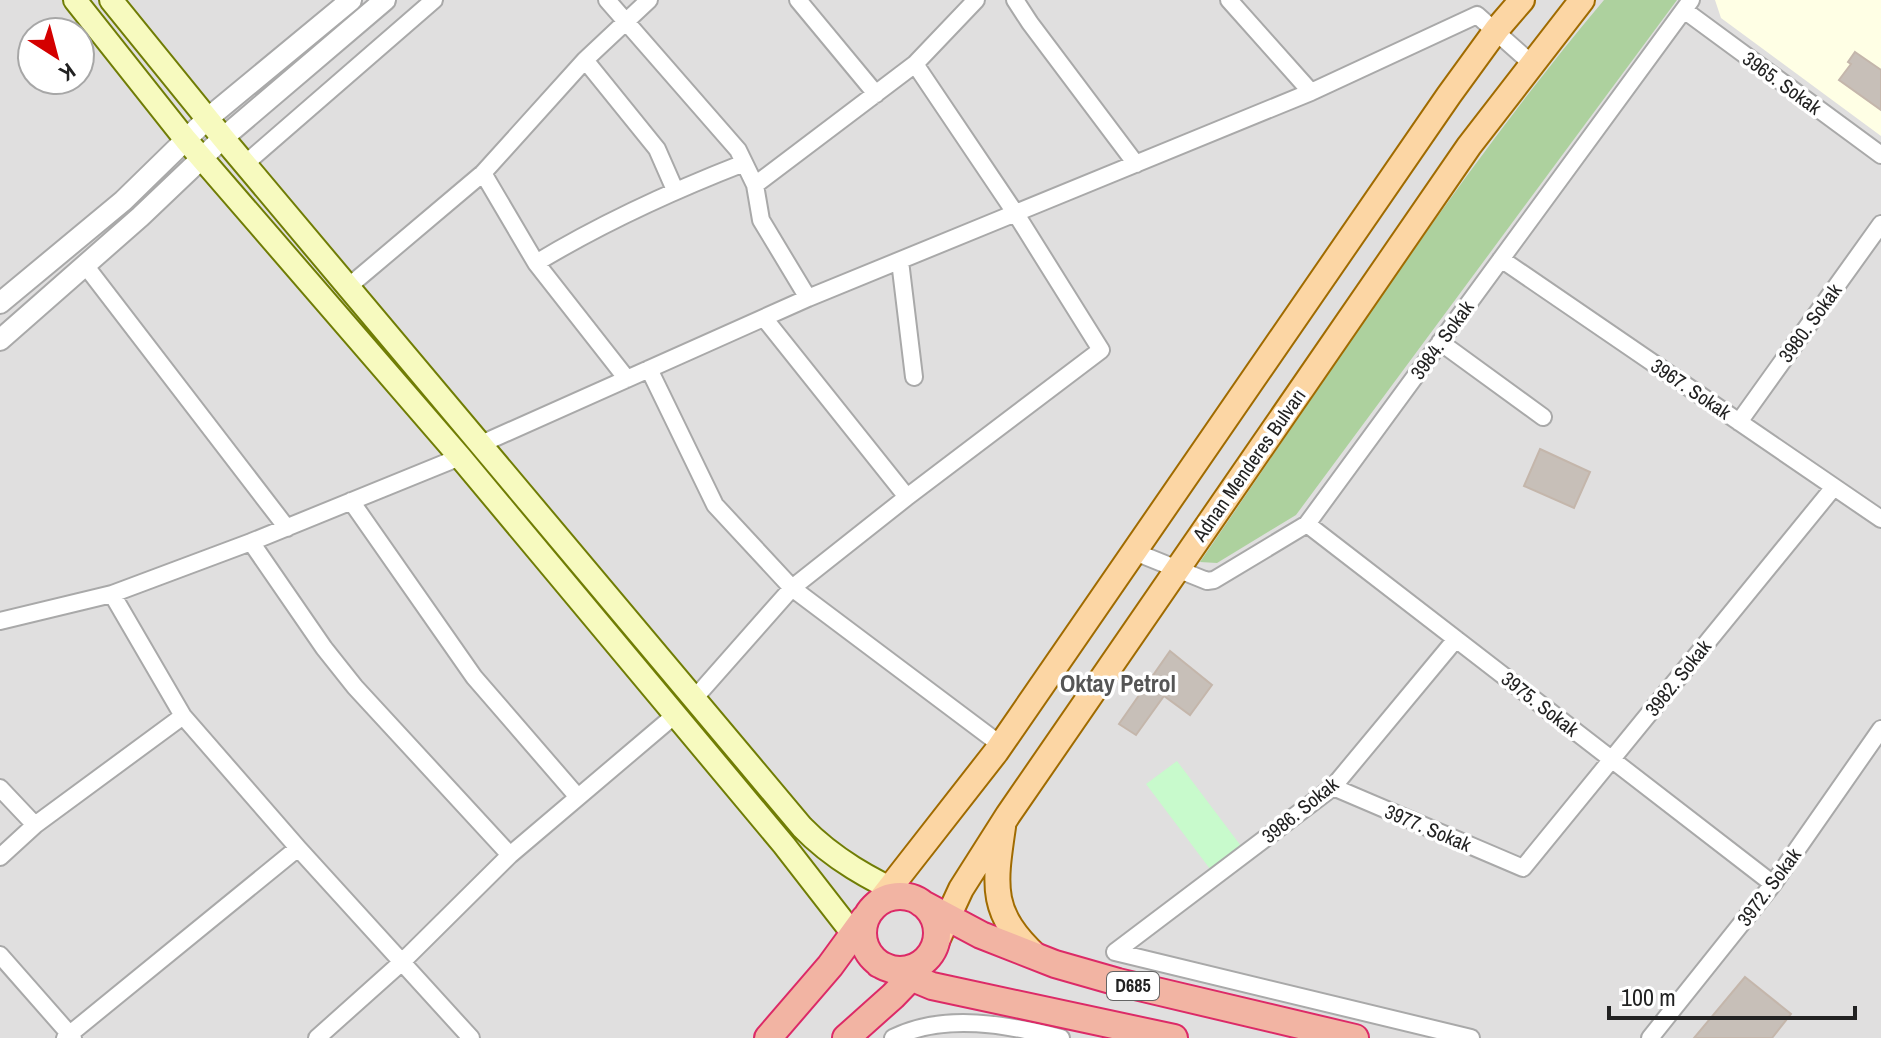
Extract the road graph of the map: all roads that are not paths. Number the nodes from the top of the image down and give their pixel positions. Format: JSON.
{"nodes":[{"id":1,"x":75,"y":0,"type":"edge"},
{"id":2,"x":111,"y":0,"type":"edge"},
{"id":3,"x":351,"y":0,"type":"edge"},
{"id":4,"x":385,"y":0,"type":"edge"},
{"id":5,"x":434,"y":0,"type":"edge"},
{"id":6,"x":607,"y":0,"type":"edge"},
{"id":7,"x":649,"y":0,"type":"edge"},
{"id":8,"x":798,"y":0,"type":"edge"},
{"id":9,"x":975,"y":0,"type":"edge"},
{"id":10,"x":1015,"y":0,"type":"edge"},
{"id":11,"x":1229,"y":0,"type":"edge"},
{"id":12,"x":1488,"y":0,"type":"edge"},
{"id":13,"x":1522,"y":0,"type":"edge"},
{"id":14,"x":1582,"y":0,"type":"edge"},
{"id":15,"x":1688,"y":5,"type":"edge"},
{"id":16,"x":1474,"y":7,"type":"edge"},
{"id":17,"x":627,"y":20,"type":"junction"},
{"id":18,"x":1495,"y":31,"type":"junction"},
{"id":19,"x":585,"y":60,"type":"junction"},
{"id":20,"x":1531,"y":63,"type":"junction"},
{"id":21,"x":915,"y":64,"type":"junction"},
{"id":22,"x":1311,"y":92,"type":"junction"},
{"id":23,"x":876,"y":94,"type":"junction"},
{"id":24,"x":207,"y":119,"type":"junction"},
{"id":25,"x":223,"y":138,"type":"junction"},
{"id":26,"x":186,"y":140,"type":"junction"},
{"id":27,"x":1881,"y":155,"type":"edge"},
{"id":28,"x":203,"y":159,"type":"junction"},
{"id":29,"x":744,"y":163,"type":"junction"},
{"id":30,"x":245,"y":164,"type":"junction"},
{"id":31,"x":1136,"y":164,"type":"junction"},
{"id":32,"x":483,"y":173,"type":"junction"},
{"id":33,"x":755,"y":185,"type":"junction"},
{"id":34,"x":675,"y":190,"type":"junction"},
{"id":35,"x":1016,"y":214,"type":"junction"},
{"id":36,"x":1881,"y":224,"type":"edge"},
{"id":37,"x":1501,"y":259,"type":"junction"},
{"id":38,"x":900,"y":261,"type":"junction"},
{"id":39,"x":536,"y":263,"type":"junction"},
{"id":40,"x":85,"y":265,"type":"junction"},
{"id":41,"x":348,"y":287,"type":"junction"},
{"id":42,"x":808,"y":298,"type":"junction"},
{"id":43,"x":0,"y":303,"type":"edge"},
{"id":44,"x":764,"y":318,"type":"junction"},
{"id":45,"x":0,"y":340,"type":"edge"},
{"id":46,"x":1440,"y":342,"type":"junction"},
{"id":47,"x":649,"y":369,"type":"junction"},
{"id":48,"x":914,"y":377,"type":"dead end"},
{"id":49,"x":627,"y":379,"type":"junction"},
{"id":50,"x":1543,"y":417,"type":"dead end"},
{"id":51,"x":1739,"y":422,"type":"junction"},
{"id":52,"x":481,"y":444,"type":"junction"},
{"id":53,"x":460,"y":457,"type":"junction"},
{"id":54,"x":1834,"y":487,"type":"junction"},
{"id":55,"x":907,"y":497,"type":"junction"},
{"id":56,"x":351,"y":501,"type":"junction"},
{"id":57,"x":1881,"y":519,"type":"edge"},
{"id":58,"x":1307,"y":524,"type":"junction"},
{"id":59,"x":287,"y":528,"type":"junction"},
{"id":60,"x":251,"y":542,"type":"junction"},
{"id":61,"x":1135,"y":552,"type":"junction"},
{"id":62,"x":1177,"y":569,"type":"junction"},
{"id":63,"x":792,"y":588,"type":"junction"},
{"id":64,"x":112,"y":594,"type":"junction"},
{"id":65,"x":0,"y":621,"type":"edge"},
{"id":66,"x":1456,"y":639,"type":"junction"},
{"id":67,"x":693,"y":700,"type":"junction"},
{"id":68,"x":675,"y":715,"type":"junction"},
{"id":69,"x":183,"y":716,"type":"junction"},
{"id":70,"x":1881,"y":729,"type":"edge"},
{"id":71,"x":1001,"y":745,"type":"junction"},
{"id":72,"x":1612,"y":759,"type":"junction"},
{"id":73,"x":1333,"y":787,"type":"junction"},
{"id":74,"x":0,"y":788,"type":"edge"},
{"id":75,"x":577,"y":796,"type":"junction"},
{"id":76,"x":1004,"y":820,"type":"junction"},
{"id":77,"x":35,"y":825,"type":"junction"},
{"id":78,"x":298,"y":848,"type":"junction"},
{"id":79,"x":510,"y":855,"type":"junction"},
{"id":80,"x":0,"y":857,"type":"edge"},
{"id":81,"x":1523,"y":868,"type":"joint"},
{"id":82,"x":1773,"y":884,"type":"junction"},
{"id":83,"x":894,"y":901,"type":"junction"},
{"id":84,"x":947,"y":917,"type":"junction"},
{"id":85,"x":853,"y":935,"type":"junction"},
{"id":86,"x":933,"y":948,"type":"junction"},
{"id":87,"x":0,"y":955,"type":"edge"},
{"id":88,"x":1039,"y":958,"type":"junction"},
{"id":89,"x":875,"y":960,"type":"junction"},
{"id":90,"x":402,"y":962,"type":"junction"},
{"id":91,"x":911,"y":979,"type":"junction"},
{"id":92,"x":1136,"y":1034,"type":"edge"},
{"id":93,"x":69,"y":1037,"type":"edge"},
{"id":94,"x":317,"y":1038,"type":"edge"},
{"id":95,"x":471,"y":1038,"type":"edge"},
{"id":96,"x":768,"y":1038,"type":"edge"},
{"id":97,"x":846,"y":1038,"type":"edge"},
{"id":98,"x":893,"y":1038,"type":"edge"},
{"id":99,"x":1061,"y":1038,"type":"edge"},
{"id":100,"x":1174,"y":1038,"type":"edge"},
{"id":101,"x":1355,"y":1038,"type":"edge"},
{"id":102,"x":1471,"y":1038,"type":"edge"},
{"id":103,"x":1650,"y":1038,"type":"edge"}],
"edges":[{"from":1,"to":26,"type":"main road"},
{"from":2,"to":24,"type":"main road"},
{"from":3,"to":24,"type":"street"},
{"from":4,"to":25,"type":"street"},
{"from":5,"to":30,"type":"street"},
{"from":6,"to":17,"type":"street"},
{"from":7,"to":17,"type":"street"},
{"from":8,"to":23,"type":"street"},
{"from":9,"to":21,"type":"street"},
{"from":10,"to":31,"type":"street"},
{"from":11,"to":22,"type":"street"},
{"from":12,"to":16,"type":"street"},
{"from":13,"to":18,"type":"main road"},
{"from":14,"to":20,"type":"main road","name":"Adnan Menderes Bulvarı"},
{"from":15,"to":27,"type":"street","name":"3965. Sokak"},
{"from":15,"to":37,"type":"street","name":"3984. Sokak"},
{"from":16,"to":18,"type":"street"},
{"from":16,"to":22,"type":"street"},
{"from":17,"to":19,"type":"street"},
{"from":17,"to":29,"type":"street"},
{"from":18,"to":20,"type":"street"},
{"from":18,"to":61,"type":"main road"},
{"from":19,"to":32,"type":"street"},
{"from":19,"to":34,"type":"street"},
{"from":20,"to":62,"type":"main road","name":"Adnan Menderes Bulvarı"},
{"from":21,"to":23,"type":"street"},
{"from":21,"to":35,"type":"street"},
{"from":22,"to":31,"type":"street"},
{"from":23,"to":33,"type":"street"},
{"from":24,"to":25,"type":"main road"},
{"from":24,"to":26,"type":"street"},
{"from":25,"to":28,"type":"street"},
{"from":25,"to":30,"type":"main road"},
{"from":26,"to":28,"type":"main road"},
{"from":26,"to":43,"type":"street"},
{"from":28,"to":40,"type":"street"},
{"from":28,"to":53,"type":"main road"},
{"from":29,"to":33,"type":"street"},
{"from":29,"to":34,"type":"street"},
{"from":30,"to":41,"type":"main road"},
{"from":31,"to":35,"type":"street"},
{"from":32,"to":39,"type":"street"},
{"from":32,"to":41,"type":"street"},
{"from":33,"to":42,"type":"street"},
{"from":34,"to":39,"type":"street"},
{"from":35,"to":38,"type":"street"},
{"from":35,"to":55,"type":"street"},
{"from":36,"to":51,"type":"street","name":"3980. Sokak"},
{"from":37,"to":46,"type":"street","name":"3984. Sokak"},
{"from":37,"to":51,"type":"street","name":"3967. Sokak"},
{"from":38,"to":42,"type":"street"},
{"from":38,"to":48,"type":"street"},
{"from":39,"to":49,"type":"street"},
{"from":40,"to":45,"type":"street"},
{"from":40,"to":59,"type":"street"},
{"from":41,"to":52,"type":"main road"},
{"from":42,"to":44,"type":"street"},
{"from":44,"to":47,"type":"street"},
{"from":44,"to":55,"type":"street"},
{"from":46,"to":50,"type":"street"},
{"from":46,"to":58,"type":"street","name":"3984. Sokak"},
{"from":47,"to":49,"type":"street"},
{"from":47,"to":63,"type":"street"},
{"from":49,"to":52,"type":"street"},
{"from":51,"to":54,"type":"street","name":"3967. Sokak"},
{"from":52,"to":53,"type":"main road"},
{"from":52,"to":67,"type":"main road"},
{"from":53,"to":56,"type":"street"},
{"from":53,"to":68,"type":"main road"},
{"from":54,"to":57,"type":"street","name":"3967. Sokak"},
{"from":54,"to":72,"type":"street","name":"3982. Sokak"},
{"from":55,"to":63,"type":"street"},
{"from":56,"to":59,"type":"street"},
{"from":56,"to":75,"type":"street"},
{"from":58,"to":62,"type":"street","name":"3984. Sokak"},
{"from":58,"to":66,"type":"street","name":"3975. Sokak"},
{"from":59,"to":60,"type":"street"},
{"from":60,"to":64,"type":"street"},
{"from":60,"to":79,"type":"street"},
{"from":61,"to":62,"type":"street","name":"3984. Sokak"},
{"from":61,"to":71,"type":"main road"},
{"from":62,"to":76,"type":"main road","name":"Adnan Menderes Bulvarı"},
{"from":63,"to":67,"type":"street"},
{"from":63,"to":71,"type":"street"},
{"from":64,"to":65,"type":"street"},
{"from":64,"to":69,"type":"street"},
{"from":66,"to":72,"type":"street","name":"3975. Sokak"},
{"from":66,"to":73,"type":"street","name":"3986. Sokak"},
{"from":67,"to":83,"type":"main road"},
{"from":68,"to":75,"type":"street"},
{"from":68,"to":85,"type":"main road"},
{"from":69,"to":77,"type":"street"},
{"from":69,"to":78,"type":"street"},
{"from":70,"to":82,"type":"street","name":"3972. Sokak"},
{"from":71,"to":83,"type":"main road"},
{"from":72,"to":81,"type":"street","name":"3982. Sokak"},
{"from":72,"to":82,"type":"street","name":"3975. Sokak"},
{"from":73,"to":81,"type":"street","name":"3977. Sokak"},
{"from":73,"to":102,"type":"street","name":"3986. Sokak"},
{"from":74,"to":77,"type":"street"},
{"from":75,"to":79,"type":"street"},
{"from":76,"to":84,"type":"main road","name":"Adnan Menderes Bulvarı"},
{"from":76,"to":88,"type":"main road"},
{"from":77,"to":80,"type":"street"},
{"from":78,"to":90,"type":"street"},
{"from":78,"to":93,"type":"street"},
{"from":79,"to":90,"type":"street"},
{"from":82,"to":103,"type":"street","name":"3972. Sokak"},
{"from":83,"to":84,"type":"highway","number":"D685"},
{"from":83,"to":85,"type":"highway"},
{"from":83,"to":86,"type":"highway"},
{"from":83,"to":89,"type":"highway"},
{"from":84,"to":86,"type":"main road","name":"Adnan Menderes Bulvarı"},
{"from":84,"to":88,"type":"highway","number":"D685"},
{"from":85,"to":89,"type":"main road"},
{"from":85,"to":96,"type":"highway"},
{"from":86,"to":89,"type":"highway"},
{"from":86,"to":91,"type":"highway"},
{"from":87,"to":93,"type":"street"},
{"from":88,"to":101,"type":"highway","number":"D685"},
{"from":89,"to":91,"type":"highway","number":"D685"},
{"from":90,"to":94,"type":"street"},
{"from":90,"to":95,"type":"street"},
{"from":91,"to":92,"type":"highway","number":"D685"},
{"from":91,"to":97,"type":"highway"},
{"from":92,"to":100,"type":"highway","number":"D685"},
{"from":98,"to":99,"type":"street"}]}
